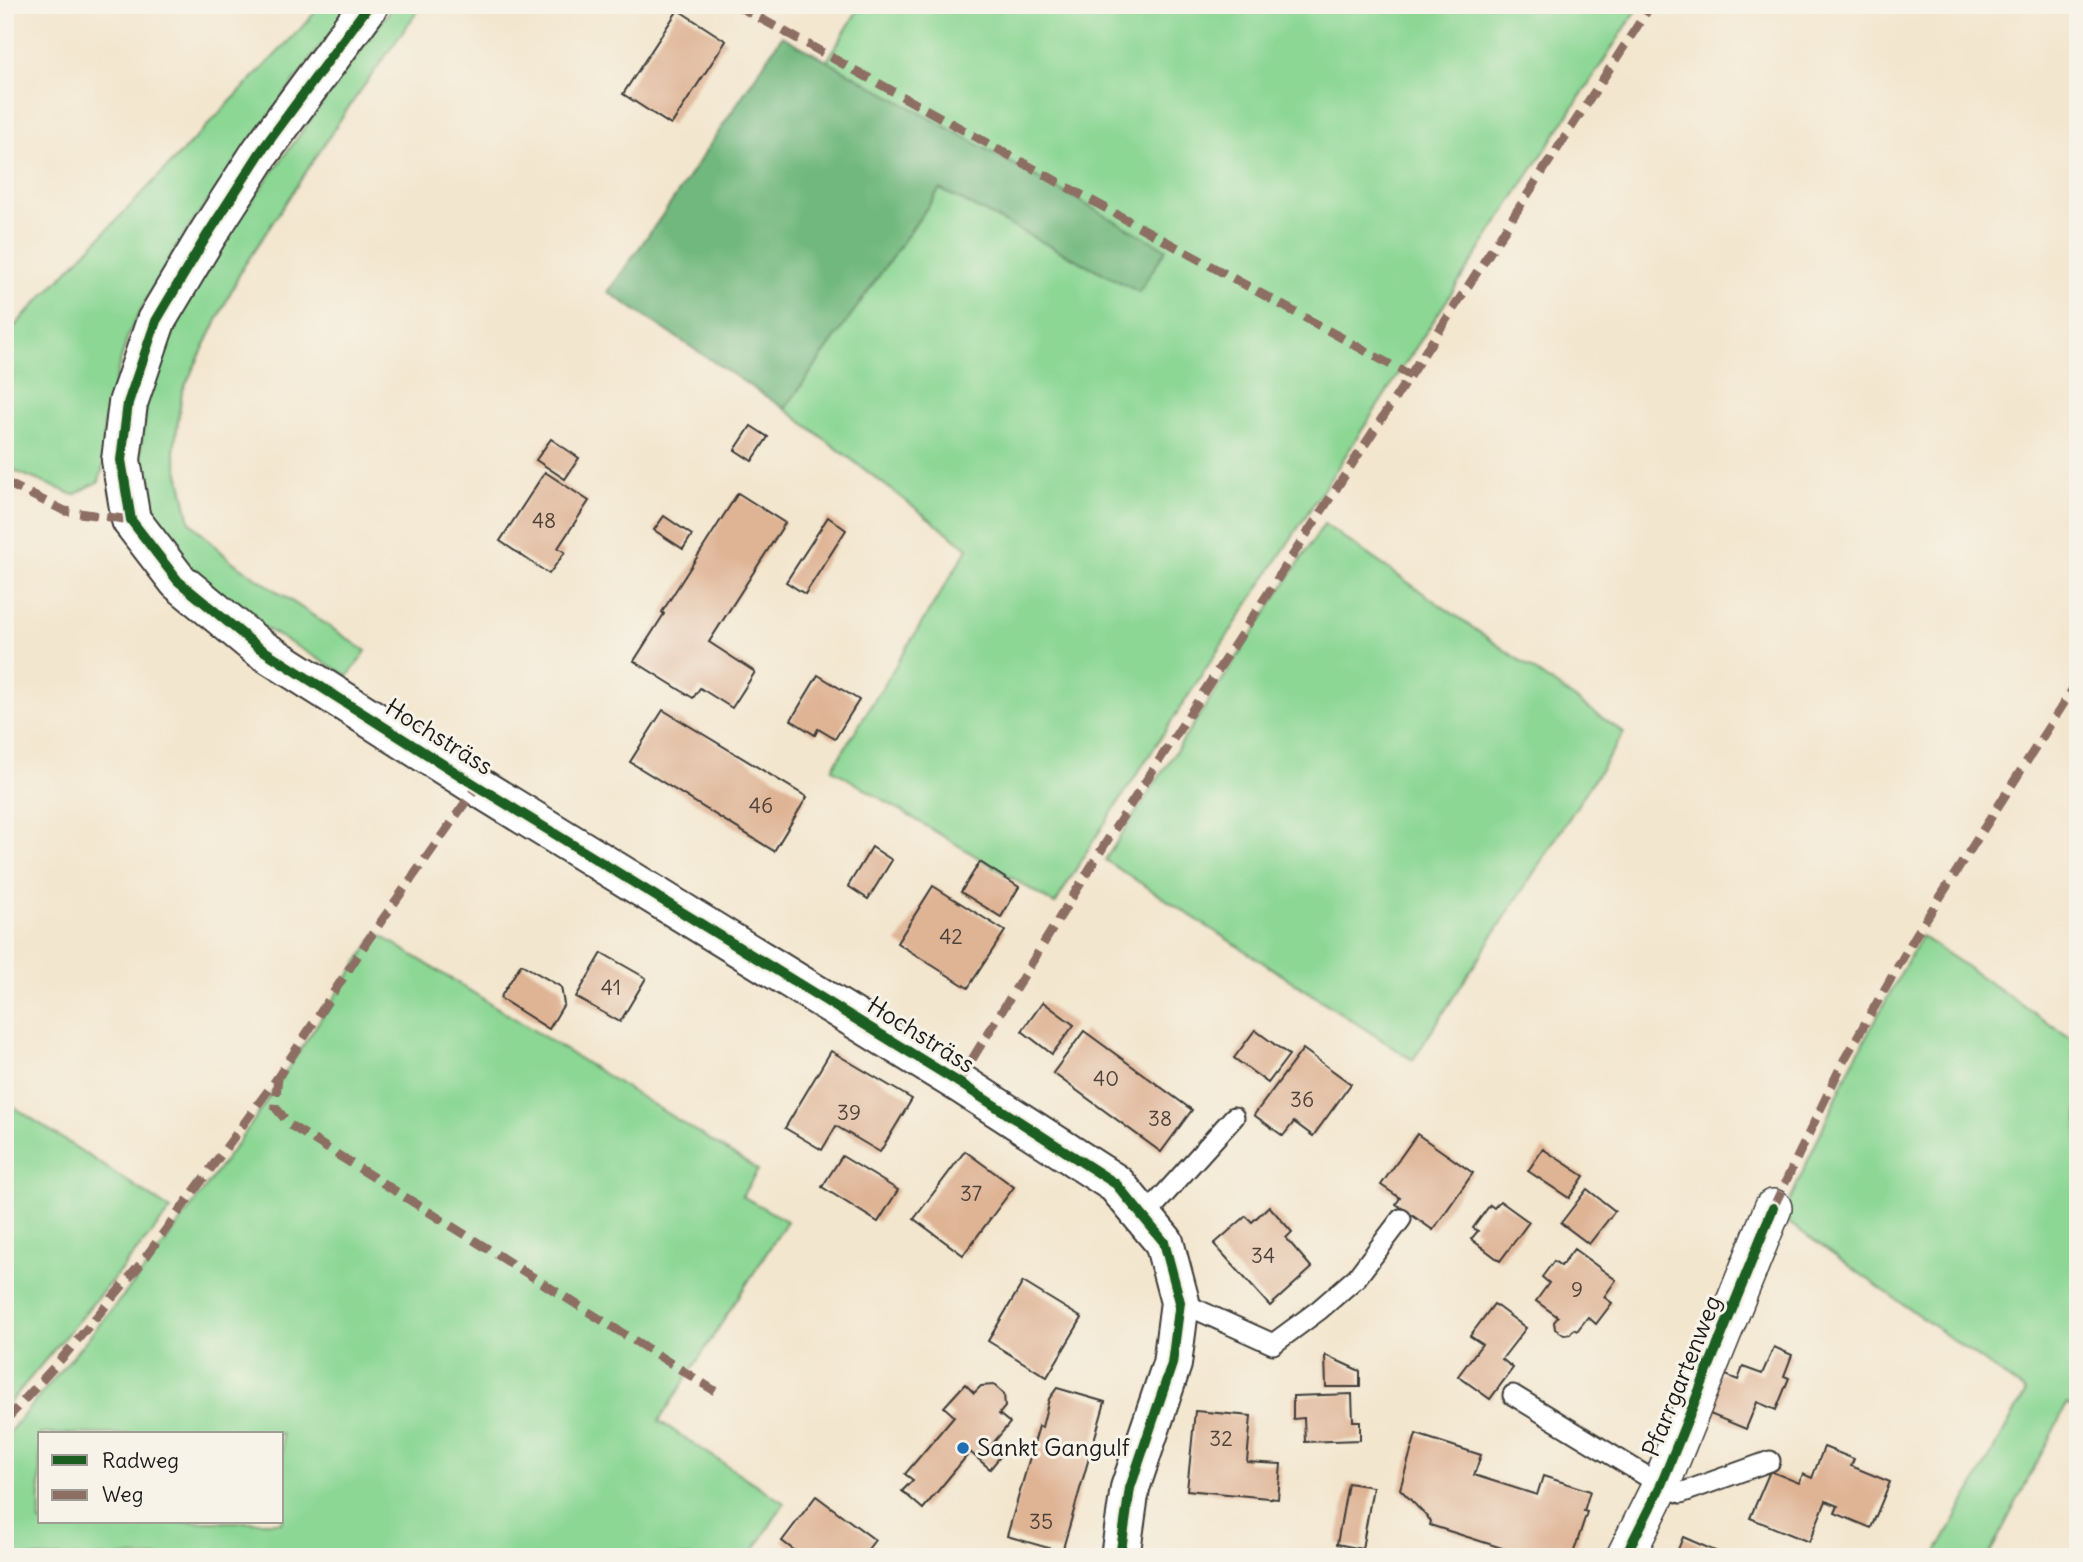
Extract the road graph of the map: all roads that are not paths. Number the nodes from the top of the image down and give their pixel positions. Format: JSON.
{"nodes":[{"id":1,"x":369,"y":5,"type":"edge"},
{"id":2,"x":1234,"y":1117,"type":"dead end"},
{"id":3,"x":1773,"y":1209,"type":"dead end"},
{"id":4,"x":1144,"y":1217,"type":"junction"},
{"id":5,"x":1401,"y":1219,"type":"dead end"},
{"id":6,"x":1180,"y":1302,"type":"junction"},
{"id":7,"x":1513,"y":1395,"type":"dead end"},
{"id":8,"x":1770,"y":1461,"type":"dead end"},
{"id":9,"x":1661,"y":1485,"type":"junction"},
{"id":10,"x":1120,"y":1557,"type":"edge"},
{"id":11,"x":1625,"y":1557,"type":"edge"}],
"edges":[{"from":1,"to":4,"type":"street","name":"Hochsträss"},
{"from":2,"to":4,"type":"lane"},
{"from":3,"to":9,"type":"street","name":"Pfarrgartenweg"},
{"from":4,"to":6,"type":"street","name":"Hochsträss"},
{"from":5,"to":6,"type":"lane"},
{"from":6,"to":10,"type":"street","name":"Hochsträss"},
{"from":7,"to":9,"type":"lane"},
{"from":8,"to":9,"type":"lane"},
{"from":9,"to":11,"type":"street","name":"Pfarrgartenweg"}]}
